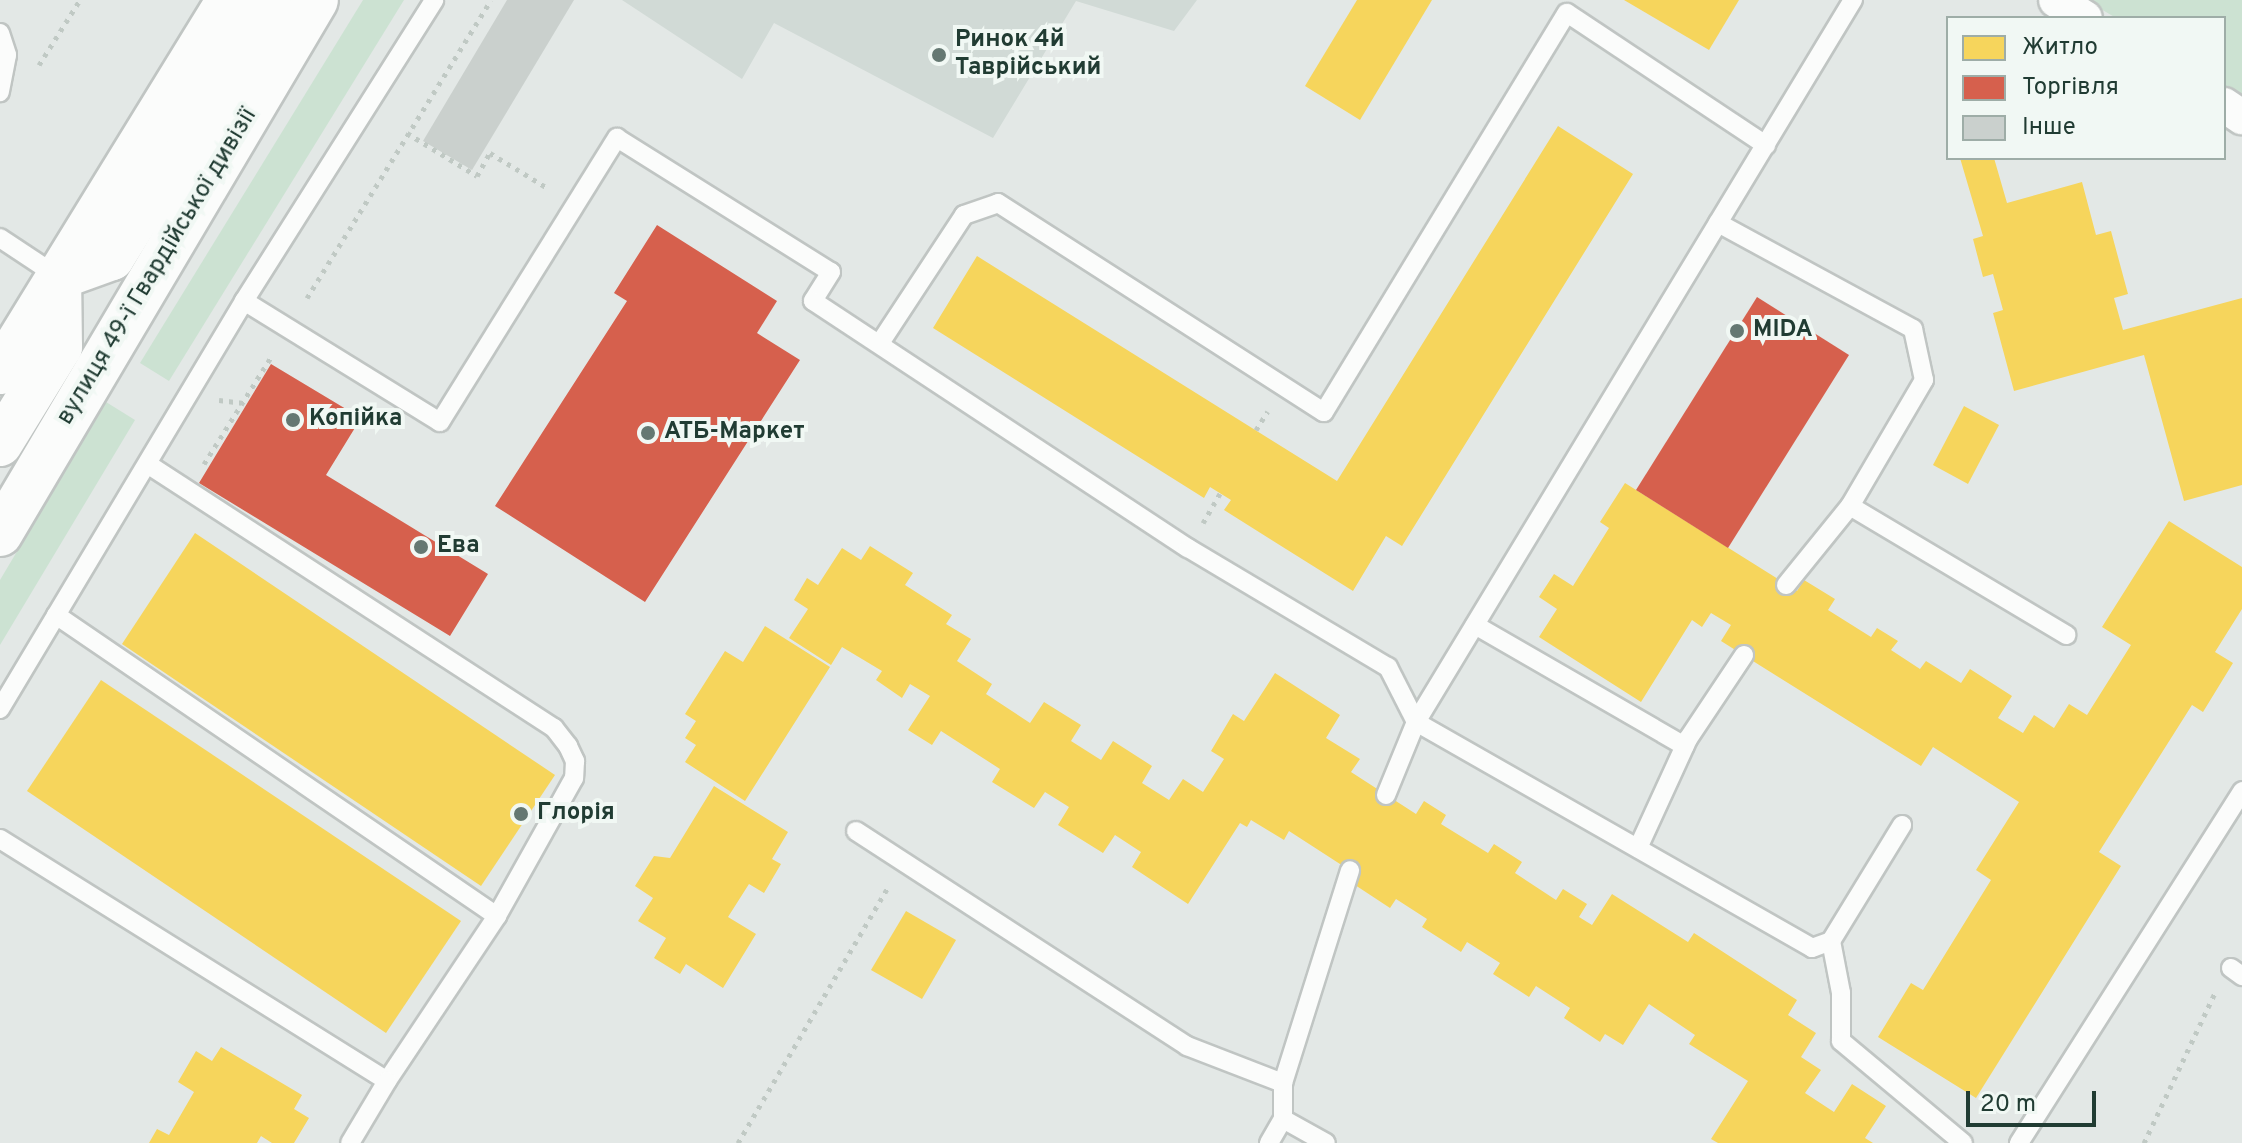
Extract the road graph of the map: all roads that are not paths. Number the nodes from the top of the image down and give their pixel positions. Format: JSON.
{"nodes":[{"id":1,"x":229,"y":0,"type":"edge"},
{"id":2,"x":272,"y":0,"type":"edge"},
{"id":3,"x":316,"y":0,"type":"edge"},
{"id":4,"x":434,"y":0,"type":"edge"},
{"id":5,"x":1853,"y":0,"type":"edge"},
{"id":6,"x":2056,"y":0,"type":"edge"},
{"id":7,"x":2082,"y":16,"type":"edge"},
{"id":8,"x":0,"y":33,"type":"edge"},
{"id":9,"x":0,"y":92,"type":"edge"},
{"id":10,"x":1766,"y":145,"type":"junction"},
{"id":11,"x":1718,"y":223,"type":"junction"},
{"id":12,"x":0,"y":238,"type":"edge"},
{"id":13,"x":59,"y":277,"type":"junction"},
{"id":14,"x":244,"y":301,"type":"junction"},
{"id":15,"x":880,"y":343,"type":"junction"},
{"id":16,"x":0,"y":372,"type":"edge"},
{"id":17,"x":0,"y":444,"type":"edge"},
{"id":18,"x":149,"y":465,"type":"junction"},
{"id":19,"x":1850,"y":506,"type":"junction"},
{"id":20,"x":0,"y":534,"type":"edge"},
{"id":21,"x":1786,"y":585,"type":"dead end"},
{"id":22,"x":56,"y":615,"type":"junction"},
{"id":23,"x":1475,"y":625,"type":"junction"},
{"id":24,"x":2066,"y":635,"type":"dead end"},
{"id":25,"x":1744,"y":655,"type":"dead end"},
{"id":26,"x":0,"y":709,"type":"edge"},
{"id":27,"x":1416,"y":722,"type":"junction"},
{"id":28,"x":1685,"y":746,"type":"junction"},
{"id":29,"x":2242,"y":791,"type":"edge"},
{"id":30,"x":1386,"y":795,"type":"dead end"},
{"id":31,"x":1902,"y":825,"type":"dead end"},
{"id":32,"x":856,"y":831,"type":"dead end"},
{"id":33,"x":0,"y":839,"type":"edge"},
{"id":34,"x":1638,"y":848,"type":"junction"},
{"id":35,"x":1350,"y":870,"type":"dead end"},
{"id":36,"x":497,"y":916,"type":"junction"},
{"id":37,"x":1831,"y":941,"type":"junction"},
{"id":38,"x":387,"y":1081,"type":"junction"},
{"id":39,"x":1283,"y":1083,"type":"junction"},
{"id":40,"x":1283,"y":1119,"type":"junction"},
{"id":41,"x":350,"y":1143,"type":"edge"},
{"id":42,"x":1269,"y":1143,"type":"edge"},
{"id":43,"x":1326,"y":1143,"type":"edge"},
{"id":44,"x":1963,"y":1143,"type":"edge"},
{"id":45,"x":2019,"y":1143,"type":"edge"}],
"edges":[{"from":1,"to":13,"type":"street"},
{"from":2,"to":13,"type":"street"},
{"from":3,"to":20,"type":"street","name":"вулиця 49-ї Гвардійської дивізії"},
{"from":4,"to":14,"type":"lane"},
{"from":5,"to":10,"type":"lane"},
{"from":6,"to":7,"type":"street"},
{"from":8,"to":9,"type":"lane"},
{"from":10,"to":11,"type":"lane"},
{"from":10,"to":15,"type":"lane"},
{"from":11,"to":19,"type":"lane"},
{"from":11,"to":23,"type":"lane"},
{"from":12,"to":13,"type":"lane"},
{"from":13,"to":16,"type":"street"},
{"from":13,"to":17,"type":"street"},
{"from":14,"to":15,"type":"lane"},
{"from":14,"to":18,"type":"lane"},
{"from":15,"to":27,"type":"lane"},
{"from":18,"to":22,"type":"lane"},
{"from":18,"to":36,"type":"lane"},
{"from":19,"to":21,"type":"lane"},
{"from":19,"to":24,"type":"lane"},
{"from":22,"to":26,"type":"lane"},
{"from":22,"to":36,"type":"lane"},
{"from":23,"to":27,"type":"lane"},
{"from":23,"to":28,"type":"lane"},
{"from":25,"to":28,"type":"lane"},
{"from":27,"to":30,"type":"lane"},
{"from":27,"to":34,"type":"lane"},
{"from":28,"to":34,"type":"lane"},
{"from":29,"to":45,"type":"lane"},
{"from":31,"to":37,"type":"lane"},
{"from":32,"to":39,"type":"lane"},
{"from":33,"to":38,"type":"lane"},
{"from":34,"to":37,"type":"lane"},
{"from":35,"to":39,"type":"lane"},
{"from":36,"to":38,"type":"lane"},
{"from":37,"to":44,"type":"lane"},
{"from":38,"to":41,"type":"lane"},
{"from":39,"to":40,"type":"lane"},
{"from":40,"to":42,"type":"lane"},
{"from":40,"to":43,"type":"lane"}]}
